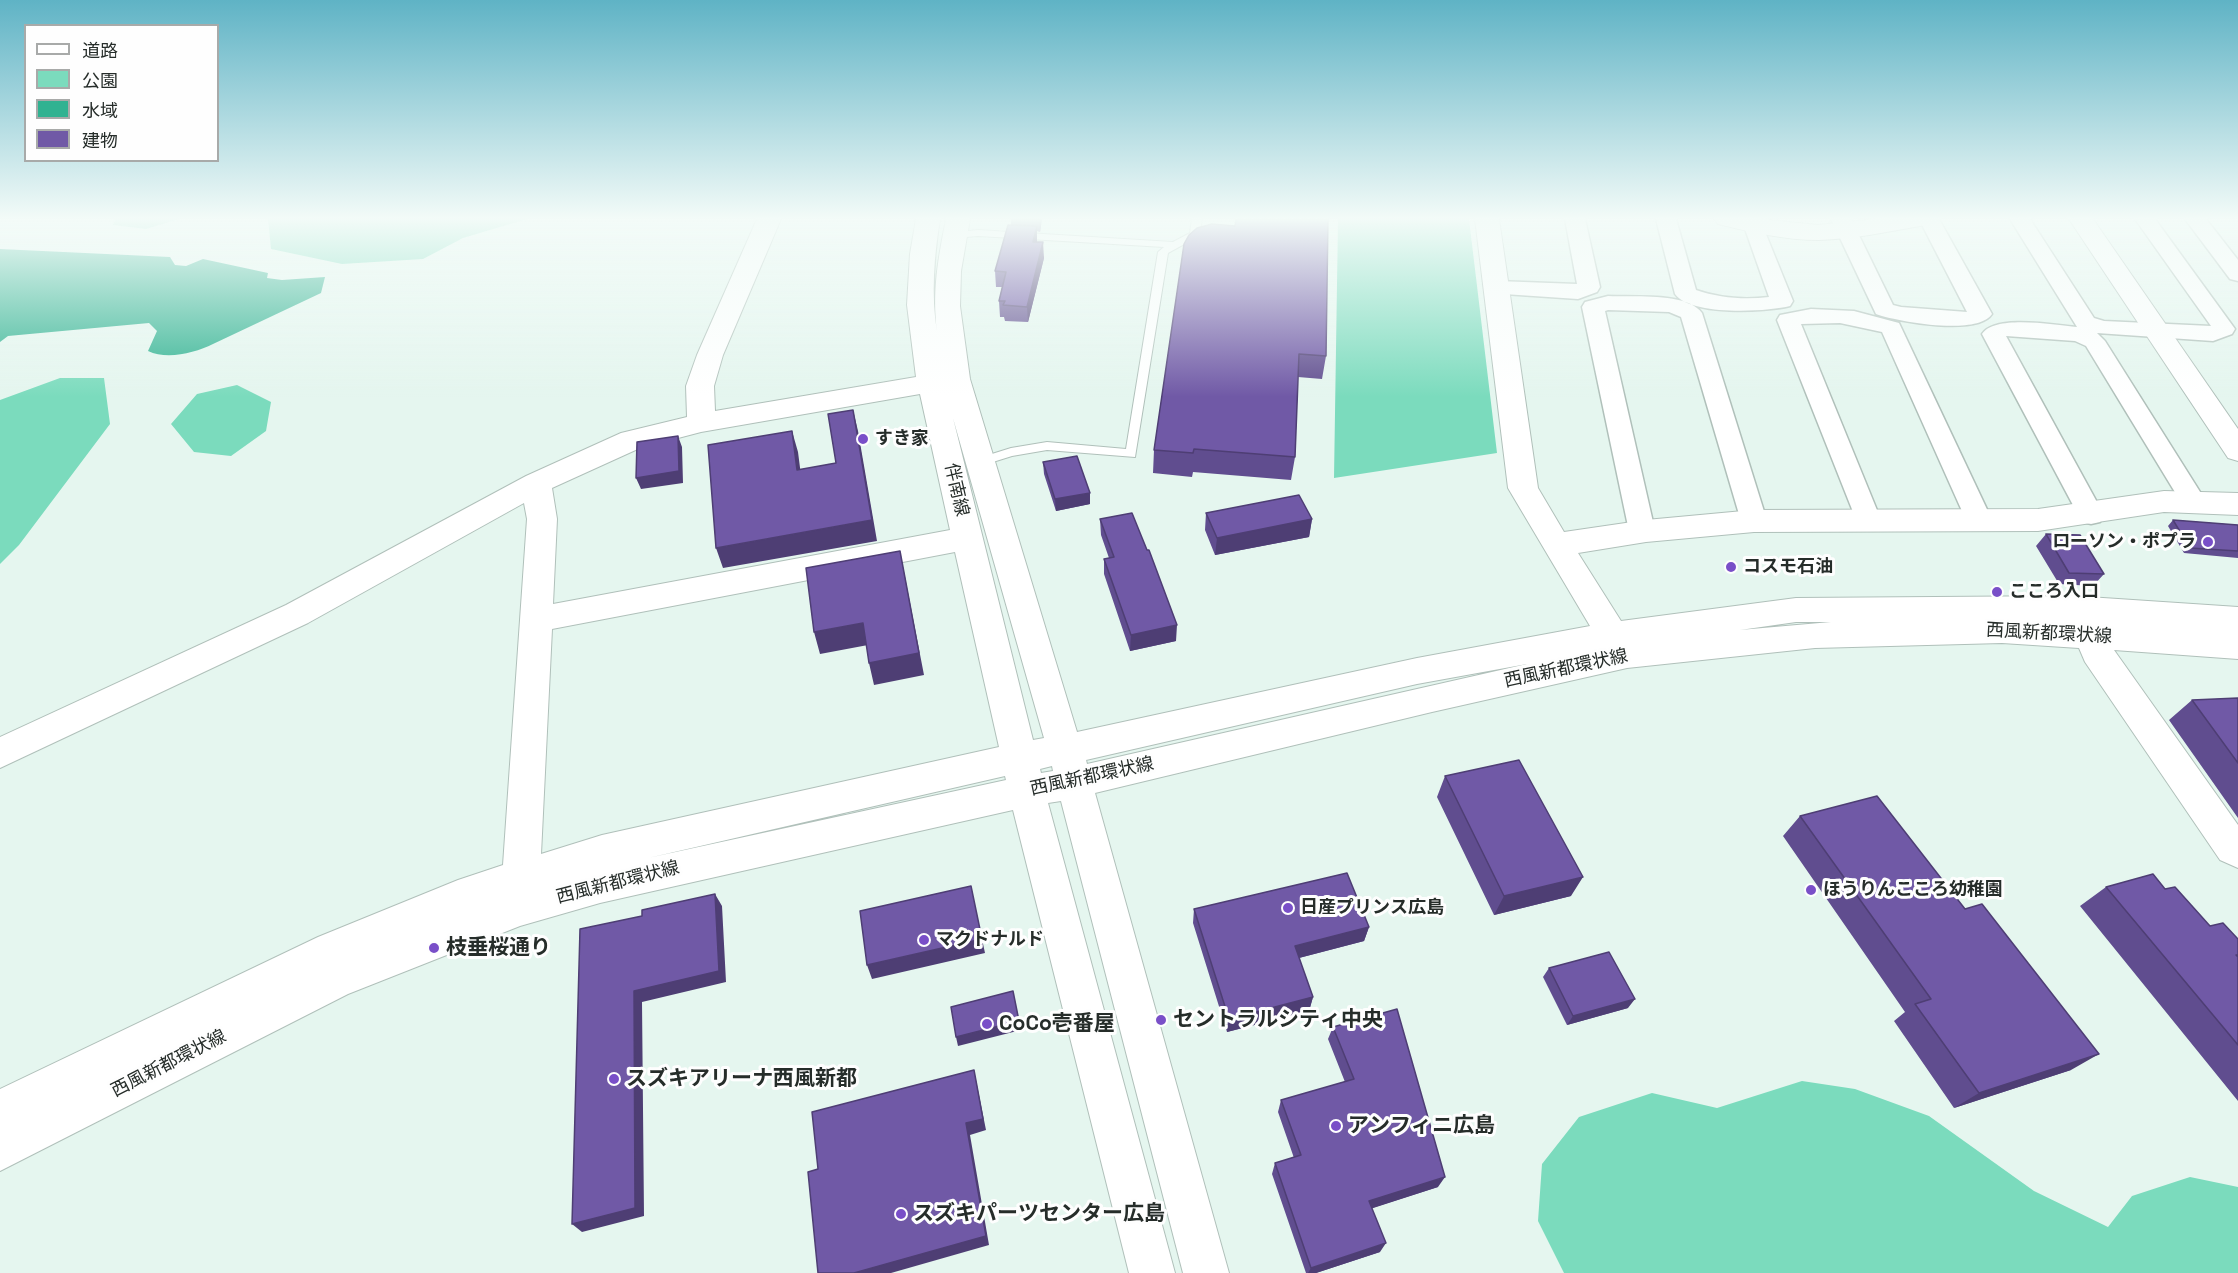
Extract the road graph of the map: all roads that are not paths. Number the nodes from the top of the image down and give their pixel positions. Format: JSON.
{"nodes":[{"id":1,"x":743,"y":278,"type":"edge"},
{"id":2,"x":921,"y":278,"type":"edge"},
{"id":3,"x":948,"y":278,"type":"edge"},
{"id":4,"x":1159,"y":278,"type":"edge"},
{"id":5,"x":1496,"y":278,"type":"edge"},
{"id":6,"x":1587,"y":278,"type":"edge"},
{"id":7,"x":1682,"y":278,"type":"edge"},
{"id":8,"x":1774,"y":278,"type":"edge"},
{"id":9,"x":1869,"y":278,"type":"edge"},
{"id":10,"x":1962,"y":278,"type":"edge"},
{"id":11,"x":2057,"y":278,"type":"edge"},
{"id":12,"x":2122,"y":278,"type":"edge"},
{"id":13,"x":2188,"y":278,"type":"edge"},
{"id":14,"x":1497,"y":288,"type":"junction"},
{"id":15,"x":2158,"y":331,"type":"junction"},
{"id":16,"x":931,"y":383,"type":"junction"},
{"id":17,"x":701,"y":423,"type":"junction"},
{"id":18,"x":2238,"y":451,"type":"edge"},
{"id":19,"x":980,"y":462,"type":"junction"},
{"id":20,"x":536,"y":483,"type":"junction"},
{"id":21,"x":2193,"y":501,"type":"junction"},
{"id":22,"x":2238,"y":504,"type":"edge"},
{"id":23,"x":2091,"y":516,"type":"junction"},
{"id":24,"x":1868,"y":520,"type":"junction"},
{"id":25,"x":1979,"y":520,"type":"junction"},
{"id":26,"x":1754,"y":521,"type":"junction"},
{"id":27,"x":1642,"y":531,"type":"junction"},
{"id":28,"x":967,"y":538,"type":"junction"},
{"id":29,"x":1556,"y":546,"type":"junction"},
{"id":30,"x":536,"y":620,"type":"junction"},
{"id":31,"x":2238,"y":620,"type":"edge"},
{"id":32,"x":1610,"y":635,"type":"junction"},
{"id":33,"x":2091,"y":635,"type":"junction"},
{"id":34,"x":2238,"y":646,"type":"edge"},
{"id":35,"x":0,"y":753,"type":"edge"},
{"id":36,"x":1069,"y":766,"type":"junction"},
{"id":37,"x":1023,"y":774,"type":"junction"},
{"id":38,"x":2238,"y":851,"type":"edge"},
{"id":39,"x":521,"y":877,"type":"junction"},
{"id":40,"x":0,"y":1112,"type":"edge"},
{"id":41,"x":0,"y":1149,"type":"edge"},
{"id":42,"x":1152,"y":1273,"type":"edge"},
{"id":43,"x":1206,"y":1273,"type":"edge"}],
"edges":[{"from":1,"to":17,"type":"street"},
{"from":2,"to":16,"type":"street","name":"伴南線"},
{"from":3,"to":19,"type":"street","name":"伴南線"},
{"from":4,"to":19,"type":"lane"},
{"from":5,"to":14,"type":"street"},
{"from":6,"to":14,"type":"street"},
{"from":7,"to":8,"type":"street"},
{"from":9,"to":10,"type":"street"},
{"from":11,"to":15,"type":"street"},
{"from":12,"to":15,"type":"street"},
{"from":13,"to":15,"type":"street"},
{"from":14,"to":29,"type":"street"},
{"from":15,"to":18,"type":"street"},
{"from":16,"to":17,"type":"street"},
{"from":16,"to":28,"type":"street","name":"伴南線"},
{"from":17,"to":20,"type":"street"},
{"from":19,"to":36,"type":"street","name":"伴南線"},
{"from":20,"to":30,"type":"street"},
{"from":20,"to":35,"type":"street"},
{"from":21,"to":22,"type":"street"},
{"from":21,"to":23,"type":"street"},
{"from":21,"to":23,"type":"street"},
{"from":23,"to":25,"type":"street"},
{"from":24,"to":25,"type":"street"},
{"from":24,"to":25,"type":"street"},
{"from":24,"to":26,"type":"street"},
{"from":26,"to":27,"type":"street"},
{"from":26,"to":27,"type":"street"},
{"from":27,"to":29,"type":"street"},
{"from":28,"to":30,"type":"street"},
{"from":28,"to":37,"type":"street","name":"伴南線"},
{"from":29,"to":32,"type":"street"},
{"from":30,"to":39,"type":"street"},
{"from":31,"to":32,"type":"street","name":"西風新都環状線"},
{"from":32,"to":36,"type":"street","name":"西風新都環状線"},
{"from":33,"to":34,"type":"street","name":"西風新都環状線"},
{"from":33,"to":36,"type":"street","name":"西風新都環状線"},
{"from":33,"to":38,"type":"street"},
{"from":36,"to":37,"type":"street","name":"西風新都環状線"},
{"from":36,"to":43,"type":"street","name":"伴南線"},
{"from":37,"to":39,"type":"street","name":"西風新都環状線"},
{"from":37,"to":41,"type":"street","name":"西風新都環状線"},
{"from":37,"to":42,"type":"street","name":"伴南線"},
{"from":39,"to":40,"type":"street","name":"西風新都環状線"}]}
